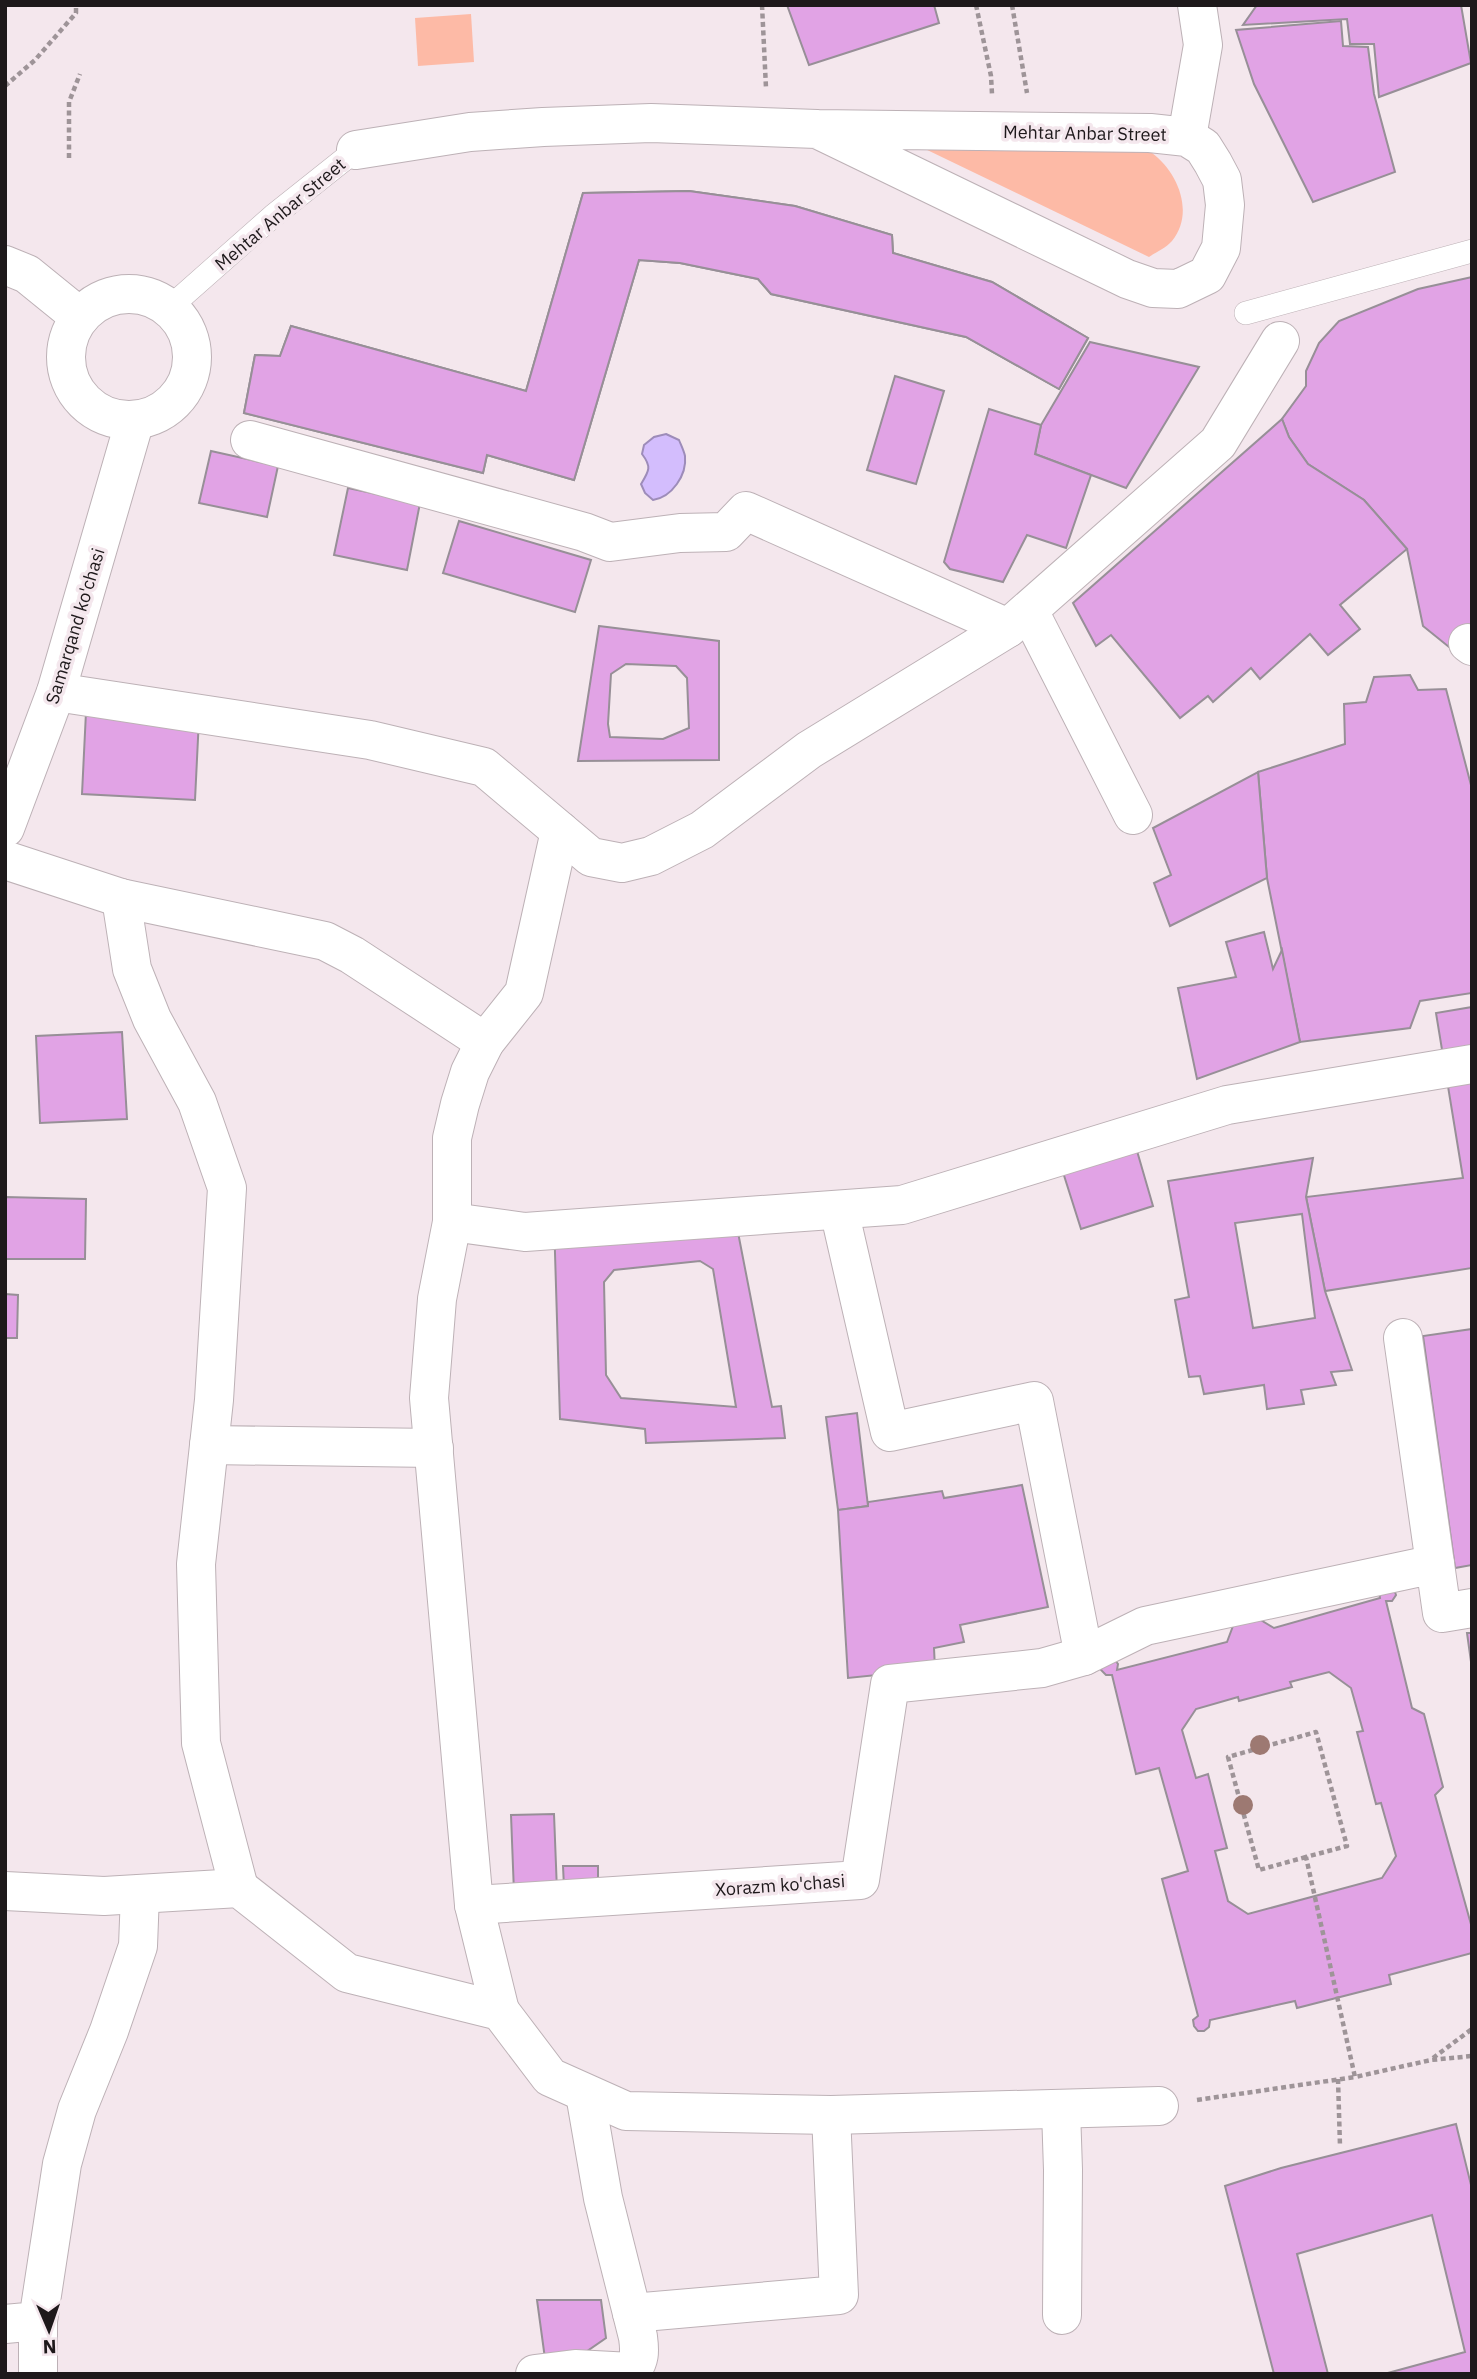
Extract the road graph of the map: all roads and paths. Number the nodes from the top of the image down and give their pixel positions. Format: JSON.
{"nodes":[{"id":1,"x":76,"y":5,"type":"edge"},
{"id":2,"x":762,"y":5,"type":"edge"},
{"id":3,"x":976,"y":5,"type":"edge"},
{"id":4,"x":1012,"y":5,"type":"edge"},
{"id":5,"x":1197,"y":5,"type":"edge"},
{"id":6,"x":80,"y":74,"type":"dead end"},
{"id":7,"x":991,"y":75,"type":"dead end"},
{"id":8,"x":5,"y":86,"type":"edge"},
{"id":9,"x":769,"y":127,"type":"junction"},
{"id":10,"x":817,"y":129,"type":"junction"},
{"id":11,"x":1033,"y":132,"type":"junction"},
{"id":12,"x":1187,"y":137,"type":"junction"},
{"id":13,"x":356,"y":150,"type":"joint"},
{"id":14,"x":69,"y":158,"type":"dead end"},
{"id":15,"x":1472,"y":251,"type":"edge"},
{"id":16,"x":5,"y":265,"type":"edge"},
{"id":17,"x":169,"y":308,"type":"junction"},
{"id":18,"x":1246,"y":313,"type":"dead end"},
{"id":19,"x":80,"y":317,"type":"junction"},
{"id":20,"x":1280,"y":341,"type":"dead end"},
{"id":21,"x":135,"y":420,"type":"junction"},
{"id":22,"x":250,"y":440,"type":"dead end"},
{"id":23,"x":1019,"y":620,"type":"junction"},
{"id":24,"x":56,"y":692,"type":"junction"},
{"id":25,"x":1133,"y":815,"type":"dead end"},
{"id":26,"x":5,"y":828,"type":"edge"},
{"id":27,"x":560,"y":831,"type":"junction"},
{"id":28,"x":5,"y":860,"type":"edge"},
{"id":29,"x":121,"y":898,"type":"junction"},
{"id":30,"x":485,"y":1042,"type":"junction"},
{"id":31,"x":1472,"y":1065,"type":"edge"},
{"id":32,"x":839,"y":1210,"type":"junction"},
{"id":33,"x":452,"y":1222,"type":"junction"},
{"id":34,"x":1403,"y":1338,"type":"dead end"},
{"id":35,"x":209,"y":1445,"type":"junction"},
{"id":36,"x":434,"y":1448,"type":"junction"},
{"id":37,"x":1435,"y":1564,"type":"junction"},
{"id":38,"x":1457,"y":1611,"type":"edge"},
{"id":39,"x":1084,"y":1656,"type":"junction"},
{"id":40,"x":1306,"y":1857,"type":"junction"},
{"id":41,"x":239,"y":1888,"type":"junction"},
{"id":42,"x":5,"y":1891,"type":"edge"},
{"id":43,"x":140,"y":1894,"type":"junction"},
{"id":44,"x":474,"y":1905,"type":"junction"},
{"id":45,"x":500,"y":2011,"type":"junction"},
{"id":46,"x":1472,"y":2029,"type":"edge"},
{"id":47,"x":1472,"y":2056,"type":"edge"},
{"id":48,"x":1431,"y":2060,"type":"junction"},
{"id":49,"x":1355,"y":2077,"type":"junction"},
{"id":50,"x":1338,"y":2080,"type":"junction"},
{"id":51,"x":585,"y":2094,"type":"junction"},
{"id":52,"x":1159,"y":2106,"type":"joint"},
{"id":53,"x":1061,"y":2110,"type":"junction"},
{"id":54,"x":831,"y":2115,"type":"junction"},
{"id":55,"x":1340,"y":2146,"type":"dead end"},
{"id":56,"x":632,"y":2313,"type":"junction"},
{"id":57,"x":1062,"y":2315,"type":"dead end"},
{"id":58,"x":21,"y":2322,"type":"edge"},
{"id":59,"x":575,"y":2371,"type":"edge"},
{"id":60,"x":38,"y":2374,"type":"edge"},
{"id":61,"x":535,"y":2374,"type":"edge"}],
"edges":[{"from":1,"to":8,"type":"path"},
{"from":2,"to":9,"type":"path"},
{"from":3,"to":7,"type":"path"},
{"from":4,"to":11,"type":"path"},
{"from":5,"to":12,"type":"street"},
{"from":6,"to":14,"type":"path"},
{"from":9,"to":10,"type":"street"},
{"from":9,"to":13,"type":"street","name":"Mehtar Anbar Street"},
{"from":10,"to":11,"type":"street","name":"Mehtar Anbar Street"},
{"from":10,"to":12,"type":"street","name":"Mehtar Anbar Street"},
{"from":11,"to":12,"type":"street","name":"Mehtar Anbar Street"},
{"from":13,"to":17,"type":"lane","name":"Mehtar Anbar Street"},
{"from":15,"to":18,"type":"lane"},
{"from":16,"to":19,"type":"street"},
{"from":17,"to":19,"type":"street"},
{"from":17,"to":21,"type":"street"},
{"from":19,"to":21,"type":"street"},
{"from":20,"to":23,"type":"street"},
{"from":21,"to":24,"type":"street","name":"Samarqand ko'chasi"},
{"from":22,"to":23,"type":"street"},
{"from":23,"to":25,"type":"street"},
{"from":23,"to":27,"type":"street"},
{"from":24,"to":26,"type":"street","name":"Samarqand ko'chasi"},
{"from":24,"to":27,"type":"street"},
{"from":27,"to":30,"type":"street"},
{"from":28,"to":29,"type":"street"},
{"from":29,"to":30,"type":"street"},
{"from":29,"to":35,"type":"street"},
{"from":30,"to":33,"type":"street"},
{"from":31,"to":32,"type":"street"},
{"from":32,"to":33,"type":"street"},
{"from":32,"to":39,"type":"street"},
{"from":33,"to":36,"type":"street"},
{"from":34,"to":37,"type":"street"},
{"from":35,"to":36,"type":"street"},
{"from":35,"to":41,"type":"street"},
{"from":36,"to":44,"type":"street"},
{"from":37,"to":38,"type":"street"},
{"from":37,"to":39,"type":"street"},
{"from":39,"to":44,"type":"street","name":"Xorazm ko'chasi"},
{"from":40,"to":40,"type":"path"},
{"from":40,"to":49,"type":"path"},
{"from":41,"to":43,"type":"street"},
{"from":41,"to":45,"type":"street"},
{"from":42,"to":43,"type":"street"},
{"from":43,"to":58,"type":"street"},
{"from":44,"to":45,"type":"street"},
{"from":45,"to":51,"type":"street"},
{"from":46,"to":48,"type":"path"},
{"from":47,"to":48,"type":"path"},
{"from":48,"to":49,"type":"path"},
{"from":49,"to":50,"type":"path"},
{"from":50,"to":52,"type":"path"},
{"from":50,"to":55,"type":"path"},
{"from":51,"to":54,"type":"street"},
{"from":51,"to":56,"type":"street"},
{"from":52,"to":53,"type":"street"},
{"from":53,"to":54,"type":"street"},
{"from":53,"to":57,"type":"street"},
{"from":54,"to":56,"type":"street"},
{"from":56,"to":59,"type":"street"},
{"from":58,"to":60,"type":"street"},
{"from":59,"to":61,"type":"street"}]}
